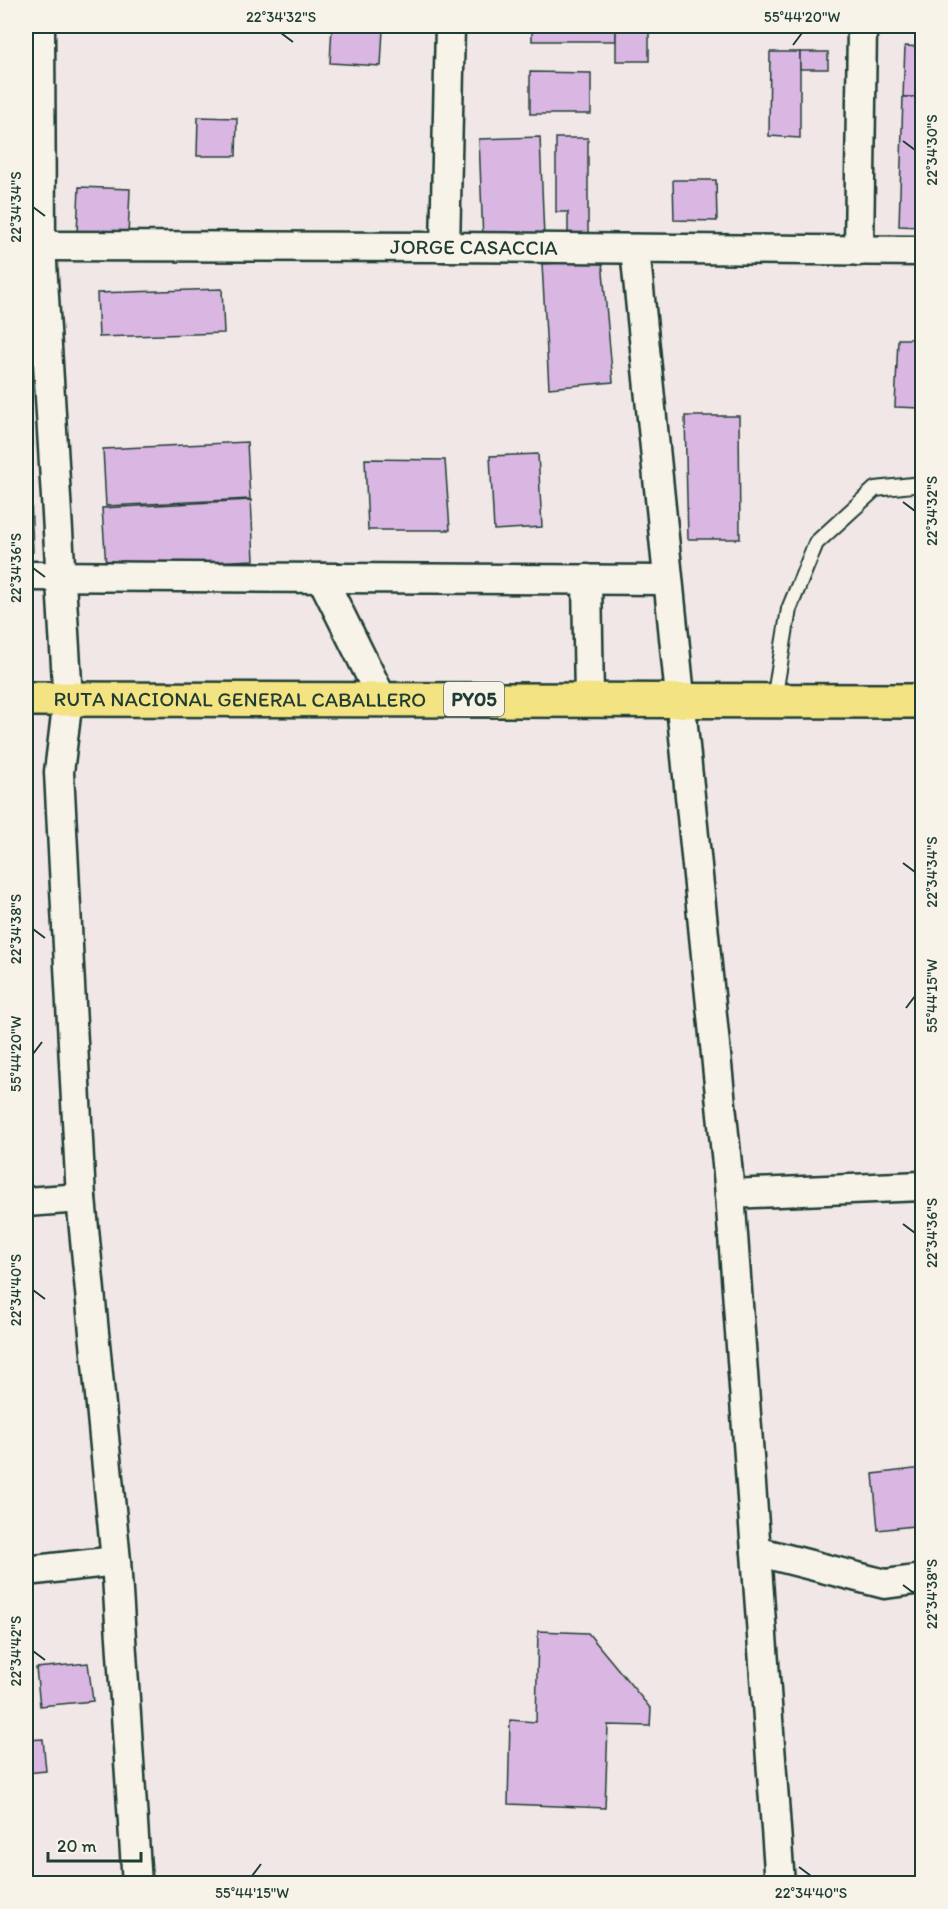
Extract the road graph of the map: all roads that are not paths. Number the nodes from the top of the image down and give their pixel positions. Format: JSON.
{"nodes":[{"id":1,"x":40,"y":26,"type":"edge"},
{"id":2,"x":450,"y":26,"type":"edge"},
{"id":3,"x":862,"y":26,"type":"edge"},
{"id":4,"x":33,"y":246,"type":"edge"},
{"id":5,"x":445,"y":247,"type":"junction"},
{"id":6,"x":635,"y":249,"type":"junction"},
{"id":7,"x":859,"y":251,"type":"junction"},
{"id":8,"x":922,"y":251,"type":"edge"},
{"id":9,"x":922,"y":484,"type":"edge"},
{"id":10,"x":26,"y":576,"type":"edge"},
{"id":11,"x":61,"y":576,"type":"junction"},
{"id":12,"x":322,"y":578,"type":"junction"},
{"id":13,"x":587,"y":579,"type":"junction"},
{"id":14,"x":667,"y":580,"type":"junction"},
{"id":15,"x":26,"y":699,"type":"edge"},
{"id":16,"x":68,"y":699,"type":"junction"},
{"id":17,"x":382,"y":699,"type":"junction"},
{"id":18,"x":589,"y":699,"type":"junction"},
{"id":19,"x":679,"y":699,"type":"junction"},
{"id":20,"x":774,"y":700,"type":"junction"},
{"id":21,"x":922,"y":701,"type":"edge"},
{"id":22,"x":922,"y":1186,"type":"edge"},
{"id":23,"x":730,"y":1194,"type":"junction"},
{"id":24,"x":81,"y":1198,"type":"junction"},
{"id":25,"x":26,"y":1202,"type":"edge"},
{"id":26,"x":756,"y":1551,"type":"junction"},
{"id":27,"x":116,"y":1561,"type":"junction"},
{"id":28,"x":26,"y":1571,"type":"edge"},
{"id":29,"x":922,"y":1579,"type":"edge"},
{"id":30,"x":137,"y":1884,"type":"edge"},
{"id":31,"x":780,"y":1884,"type":"edge"}],
"edges":[{"from":1,"to":4,"type":"street"},
{"from":2,"to":5,"type":"street"},
{"from":3,"to":7,"type":"street"},
{"from":4,"to":5,"type":"street","name":"JORGE CASACCIA"},
{"from":4,"to":11,"type":"street"},
{"from":5,"to":6,"type":"street","name":"JORGE CASACCIA"},
{"from":6,"to":7,"type":"street","name":"JORGE CASACCIA"},
{"from":6,"to":14,"type":"street"},
{"from":7,"to":8,"type":"street","name":"JORGE CASACCIA"},
{"from":9,"to":20,"type":"lane"},
{"from":10,"to":11,"type":"street"},
{"from":11,"to":12,"type":"street"},
{"from":11,"to":16,"type":"street"},
{"from":12,"to":13,"type":"street"},
{"from":12,"to":17,"type":"street"},
{"from":13,"to":14,"type":"street"},
{"from":13,"to":18,"type":"street"},
{"from":14,"to":19,"type":"street"},
{"from":15,"to":16,"type":"highway","name":"RUTA NACIONAL GENERAL CABALLERO","number":"PY05"},
{"from":16,"to":17,"type":"highway","name":"RUTA NACIONAL GENERAL CABALLERO","number":"PY05"},
{"from":16,"to":24,"type":"street"},
{"from":17,"to":18,"type":"highway","name":"RUTA NACIONAL GENERAL CABALLERO","number":"PY05"},
{"from":18,"to":19,"type":"highway","name":"RUTA NACIONAL GENERAL CABALLERO","number":"PY05"},
{"from":19,"to":20,"type":"highway","name":"RUTA NACIONAL GENERAL CABALLERO","number":"PY05"},
{"from":19,"to":23,"type":"street"},
{"from":20,"to":21,"type":"highway","name":"RUTA NACIONAL GENERAL CABALLERO","number":"PY05"},
{"from":22,"to":23,"type":"street"},
{"from":23,"to":26,"type":"street"},
{"from":24,"to":25,"type":"street"},
{"from":24,"to":27,"type":"street"},
{"from":26,"to":29,"type":"street"},
{"from":26,"to":31,"type":"street"},
{"from":27,"to":28,"type":"street"},
{"from":27,"to":30,"type":"street"}]}
